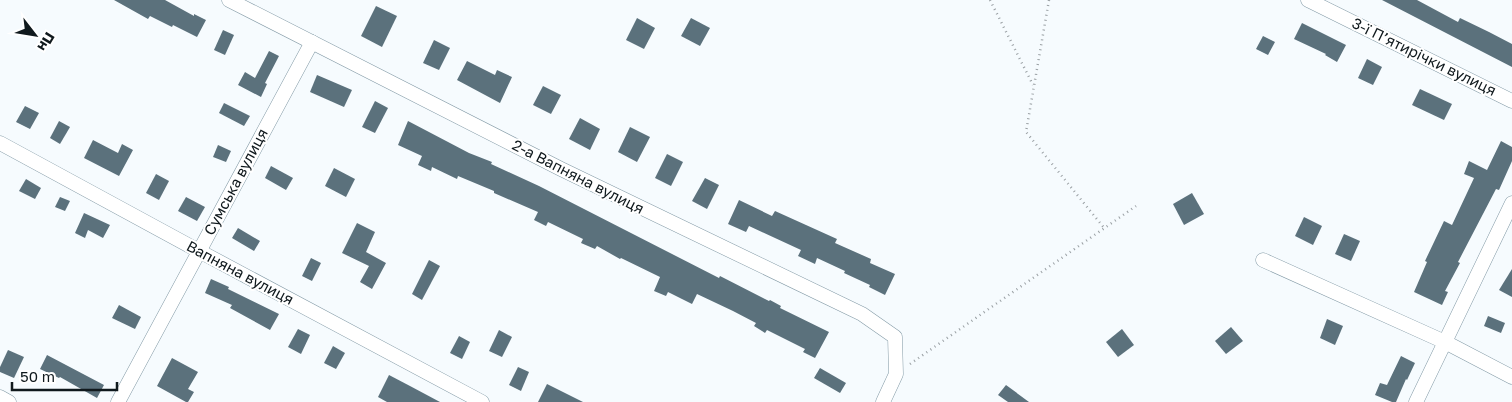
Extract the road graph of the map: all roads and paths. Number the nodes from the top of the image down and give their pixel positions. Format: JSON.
{"nodes":[{"id":1,"x":229,"y":0,"type":"edge"},
{"id":2,"x":990,"y":0,"type":"edge"},
{"id":3,"x":1049,"y":0,"type":"edge"},
{"id":4,"x":1308,"y":0,"type":"edge"},
{"id":5,"x":312,"y":42,"type":"junction"},
{"id":6,"x":1034,"y":86,"type":"junction"},
{"id":7,"x":1512,"y":101,"type":"edge"},
{"id":8,"x":0,"y":143,"type":"edge"},
{"id":9,"x":1512,"y":203,"type":"edge"},
{"id":10,"x":1136,"y":206,"type":"dead end"},
{"id":11,"x":1105,"y":229,"type":"junction"},
{"id":12,"x":199,"y":252,"type":"junction"},
{"id":13,"x":1264,"y":260,"type":"dead end"},
{"id":14,"x":1445,"y":342,"type":"junction"},
{"id":15,"x":896,"y":374,"type":"junction"},
{"id":16,"x":1512,"y":377,"type":"edge"},
{"id":17,"x":0,"y":397,"type":"edge"},
{"id":18,"x":9,"y":402,"type":"edge"},
{"id":19,"x":118,"y":402,"type":"edge"},
{"id":20,"x":482,"y":402,"type":"edge"},
{"id":21,"x":883,"y":402,"type":"edge"},
{"id":22,"x":1416,"y":402,"type":"edge"}],
"edges":[{"from":1,"to":5,"type":"street","name":"2-а Вапняна вулиця"},
{"from":2,"to":6,"type":"path"},
{"from":3,"to":6,"type":"path"},
{"from":4,"to":7,"type":"street","name":"3-ї П’ятирічки вулиця"},
{"from":5,"to":12,"type":"street","name":"Сумська вулиця"},
{"from":5,"to":15,"type":"street","name":"2-а Вапняна вулиця"},
{"from":6,"to":11,"type":"path"},
{"from":8,"to":12,"type":"street","name":"Вапняна вулиця"},
{"from":9,"to":14,"type":"street"},
{"from":10,"to":11,"type":"path"},
{"from":11,"to":15,"type":"path"},
{"from":12,"to":19,"type":"street","name":"Сумська вулиця"},
{"from":12,"to":20,"type":"street","name":"Вапняна вулиця"},
{"from":13,"to":14,"type":"street"},
{"from":14,"to":16,"type":"street"},
{"from":14,"to":22,"type":"street"},
{"from":15,"to":21,"type":"street"},
{"from":17,"to":18,"type":"street"}]}
